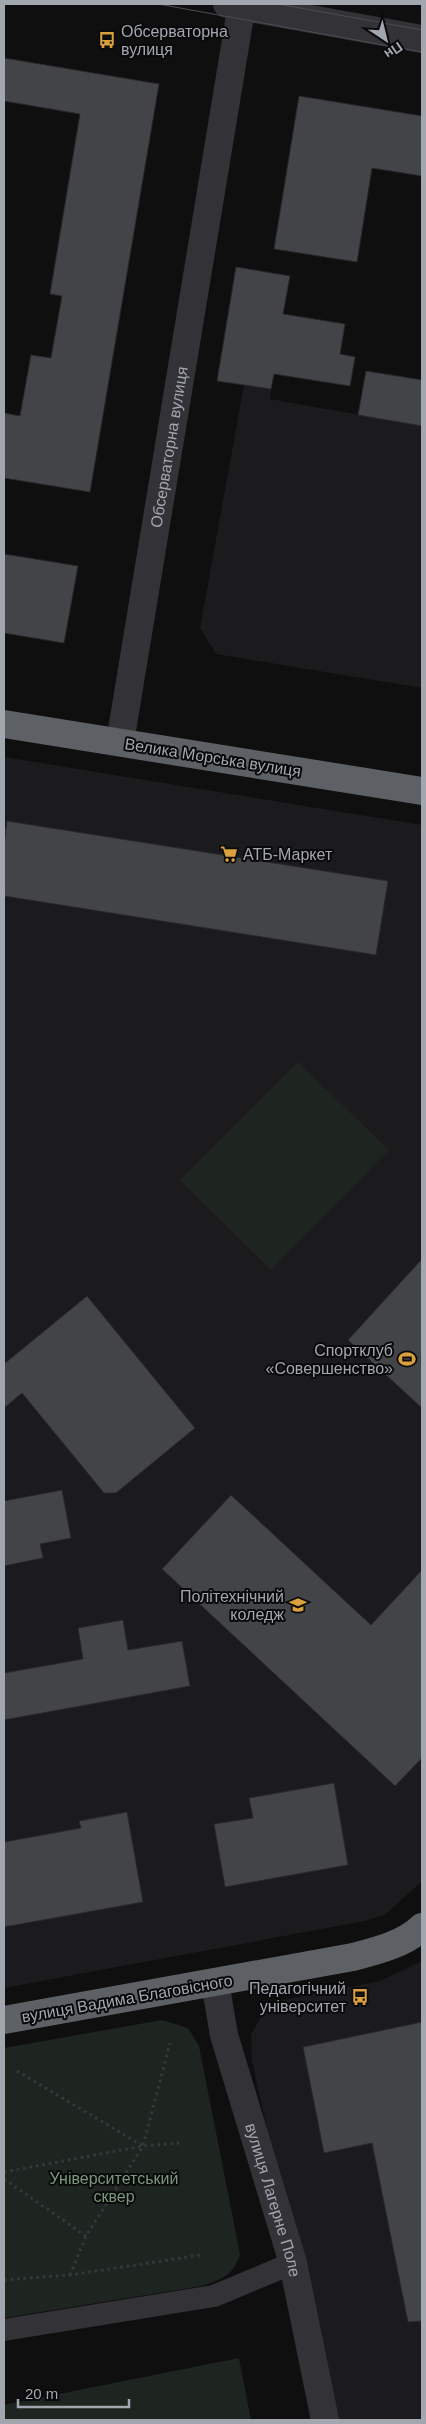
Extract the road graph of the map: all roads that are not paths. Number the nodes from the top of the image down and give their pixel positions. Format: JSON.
{"nodes":[{"id":1,"x":237,"y":5,"type":"edge"},
{"id":2,"x":422,"y":39,"type":"edge"},
{"id":3,"x":4,"y":724,"type":"edge"},
{"id":4,"x":120,"y":742,"type":"junction"},
{"id":5,"x":422,"y":791,"type":"edge"},
{"id":6,"x":422,"y":1927,"type":"edge"},
{"id":7,"x":215,"y":1982,"type":"junction"},
{"id":8,"x":4,"y":2020,"type":"edge"},
{"id":9,"x":293,"y":2263,"type":"junction"},
{"id":10,"x":4,"y":2330,"type":"edge"},
{"id":11,"x":326,"y":2420,"type":"edge"}],
"edges":[{"from":1,"to":2,"type":"street"},
{"from":1,"to":4,"type":"street","name":"Обсерваторна вулиця"},
{"from":3,"to":4,"type":"highway","name":"Велика Морська вулиця"},
{"from":4,"to":5,"type":"highway","name":"Велика Морська вулиця"},
{"from":6,"to":7,"type":"highway","name":"вулиця Вадима Благовісного"},
{"from":7,"to":8,"type":"highway","name":"вулиця Вадима Благовісного"},
{"from":7,"to":9,"type":"street","name":"вулиця Лагерне Поле"},
{"from":9,"to":10,"type":"lane"},
{"from":9,"to":11,"type":"street","name":"вулиця Лагерне Поле"}]}
